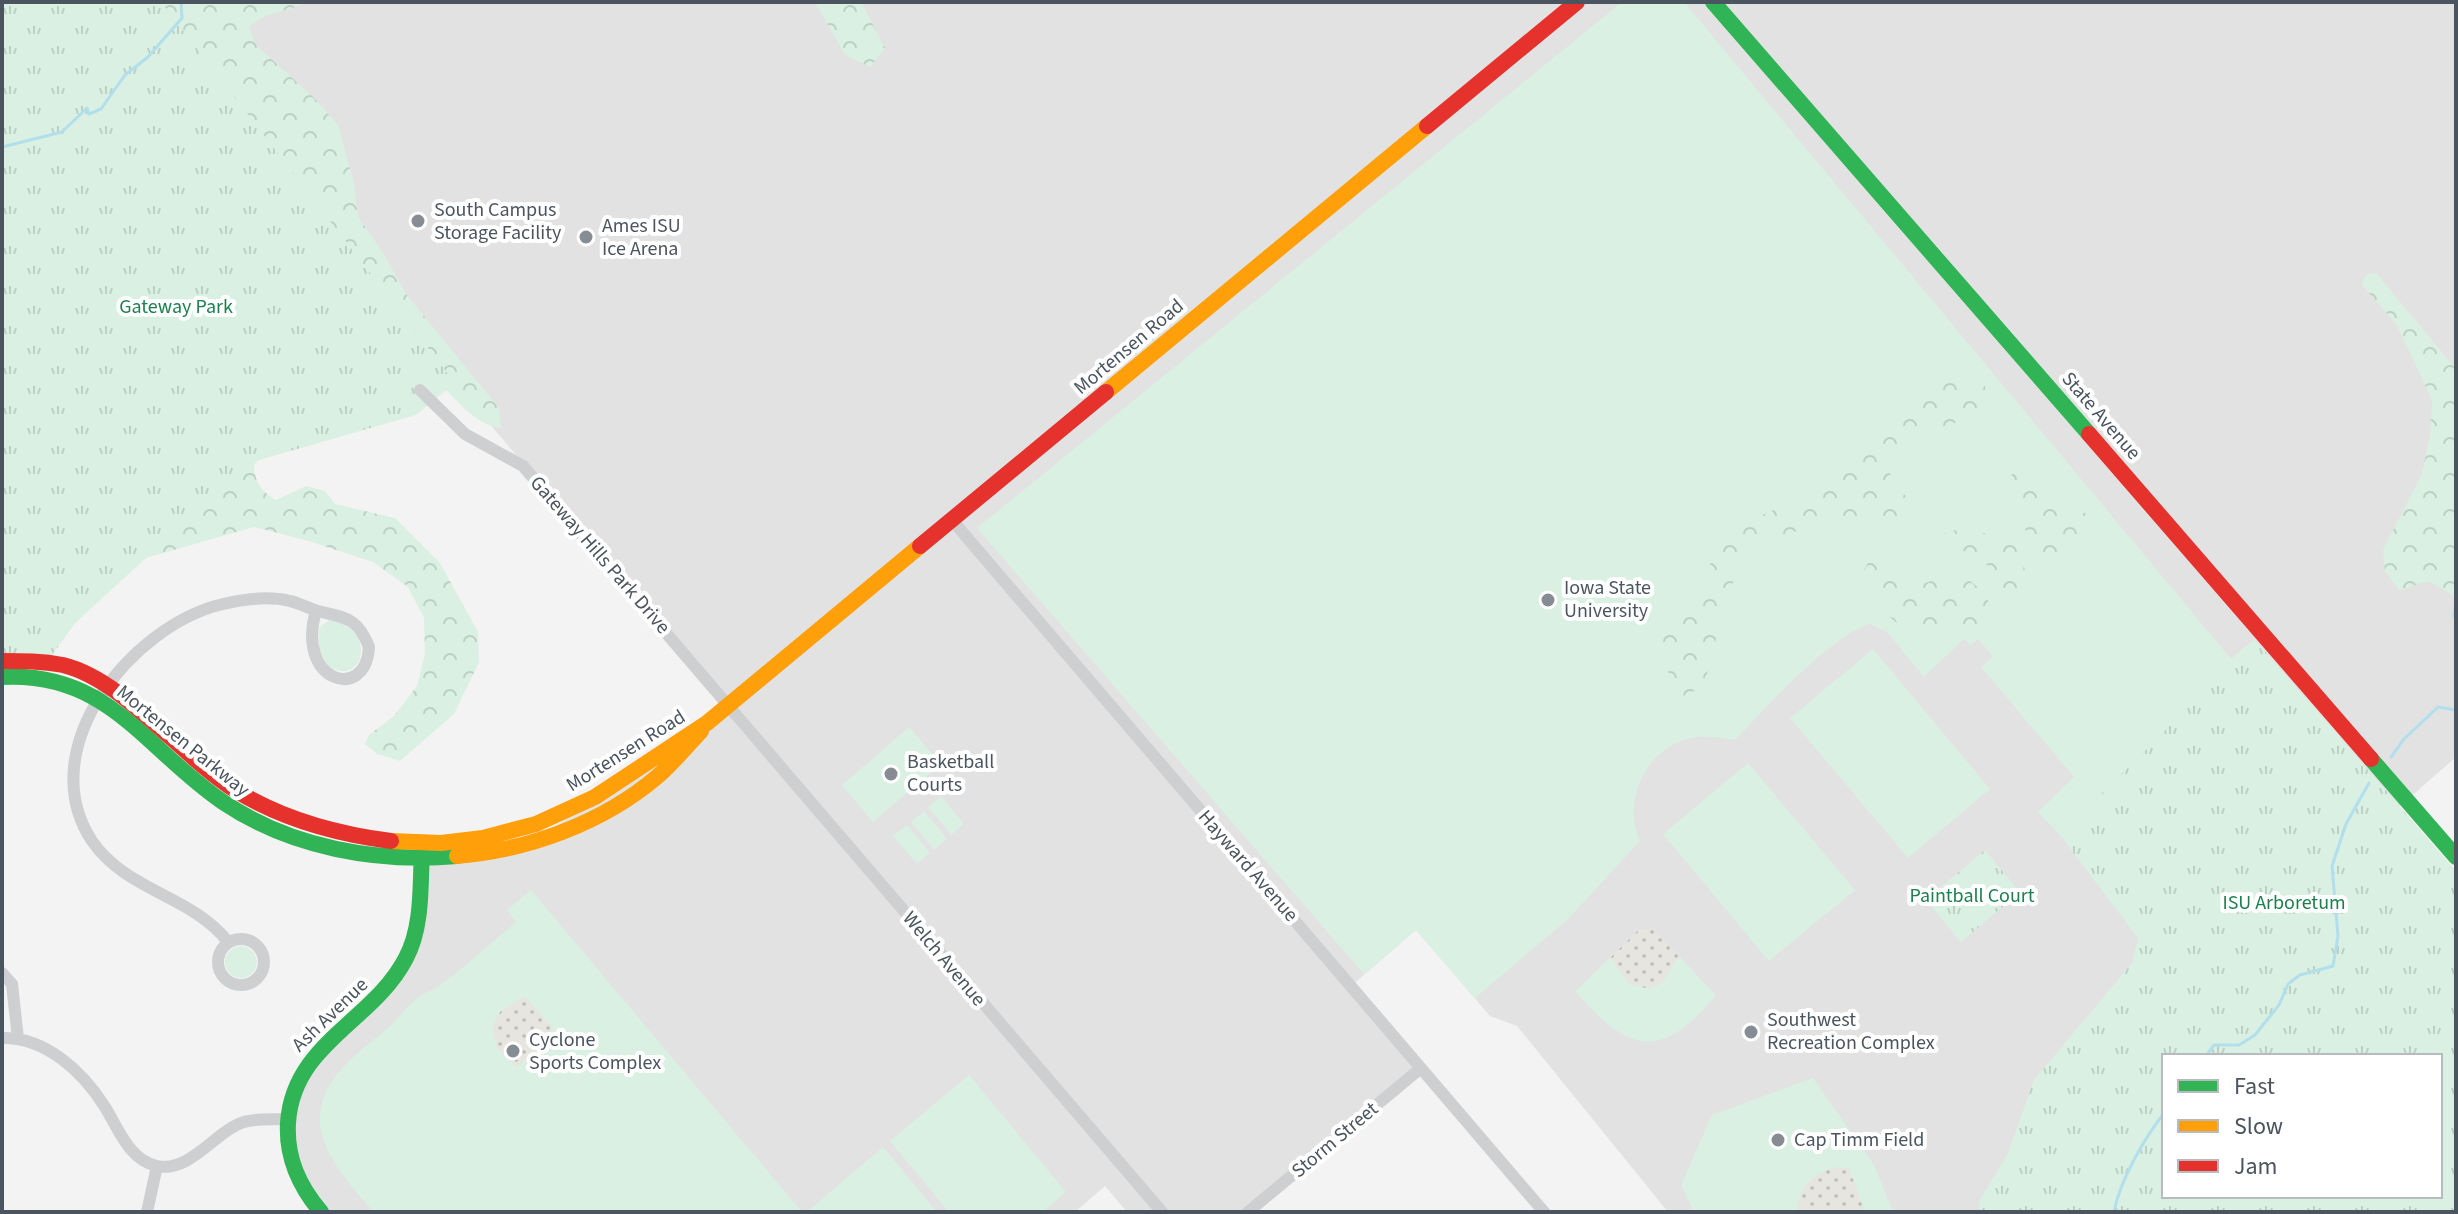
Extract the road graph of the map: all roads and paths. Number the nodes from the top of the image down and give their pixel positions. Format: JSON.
{"nodes":[{"id":1,"x":1577,"y":2,"type":"edge"},
{"id":2,"x":1713,"y":2,"type":"edge"},
{"id":3,"x":420,"y":390,"type":"dead end"},
{"id":4,"x":952,"y":520,"type":"junction"},
{"id":5,"x":316,"y":611,"type":"junction"},
{"id":6,"x":2,"y":661,"type":"edge"},
{"id":7,"x":2,"y":677,"type":"edge"},
{"id":8,"x":105,"y":692,"type":"junction"},
{"id":9,"x":729,"y":706,"type":"junction"},
{"id":10,"x":707,"y":723,"type":"junction"},
{"id":11,"x":522,"y":829,"type":"joint"},
{"id":12,"x":527,"y":846,"type":"joint"},
{"id":13,"x":422,"y":852,"type":"junction"},
{"id":14,"x":2456,"y":857,"type":"edge"},
{"id":15,"x":228,"y":942,"type":"dead end"},
{"id":16,"x":2,"y":973,"type":"edge"},
{"id":17,"x":2,"y":1038,"type":"edge"},
{"id":18,"x":18,"y":1039,"type":"junction"},
{"id":19,"x":1421,"y":1068,"type":"junction"},
{"id":20,"x":287,"y":1119,"type":"junction"},
{"id":21,"x":157,"y":1166,"type":"junction"},
{"id":22,"x":1266,"y":1206,"type":"edge"},
{"id":23,"x":147,"y":1212,"type":"edge"},
{"id":24,"x":321,"y":1212,"type":"edge"},
{"id":25,"x":1162,"y":1212,"type":"edge"},
{"id":26,"x":1248,"y":1212,"type":"edge"},
{"id":27,"x":1544,"y":1212,"type":"edge"}],
"edges":[{"from":1,"to":4,"type":"street","name":"Mortensen Road"},
{"from":2,"to":14,"type":"street","name":"State Avenue"},
{"from":3,"to":9,"type":"street","name":"Gateway Hills Park Drive"},
{"from":4,"to":9,"type":"street","name":"Mortensen Road"},
{"from":4,"to":19,"type":"street","name":"Hayward Avenue"},
{"from":5,"to":5,"type":"street"},
{"from":5,"to":8,"type":"street"},
{"from":6,"to":8,"type":"street","name":"Mortensen Parkway"},
{"from":7,"to":8,"type":"street","name":"Mortensen Parkway"},
{"from":8,"to":13,"type":"street","name":"Mortensen Parkway"},
{"from":8,"to":15,"type":"street"},
{"from":9,"to":10,"type":"street","name":"Mortensen Road"},
{"from":9,"to":25,"type":"street","name":"Welch Avenue"},
{"from":10,"to":11,"type":"street","name":"Mortensen Road"},
{"from":10,"to":12,"type":"street","name":"Mortensen Road"},
{"from":11,"to":13,"type":"street","name":"Mortensen Parkway"},
{"from":12,"to":13,"type":"street","name":"Mortensen Parkway"},
{"from":13,"to":20,"type":"street","name":"Ash Avenue"},
{"from":16,"to":18,"type":"street"},
{"from":17,"to":18,"type":"street"},
{"from":18,"to":21,"type":"street"},
{"from":19,"to":22,"type":"street","name":"Storm Street"},
{"from":19,"to":27,"type":"street","name":"Hayward Avenue"},
{"from":20,"to":21,"type":"street"},
{"from":20,"to":24,"type":"street","name":"Ash Avenue"},
{"from":21,"to":23,"type":"street"},
{"from":22,"to":26,"type":"street","name":"Storm Street"}]}
